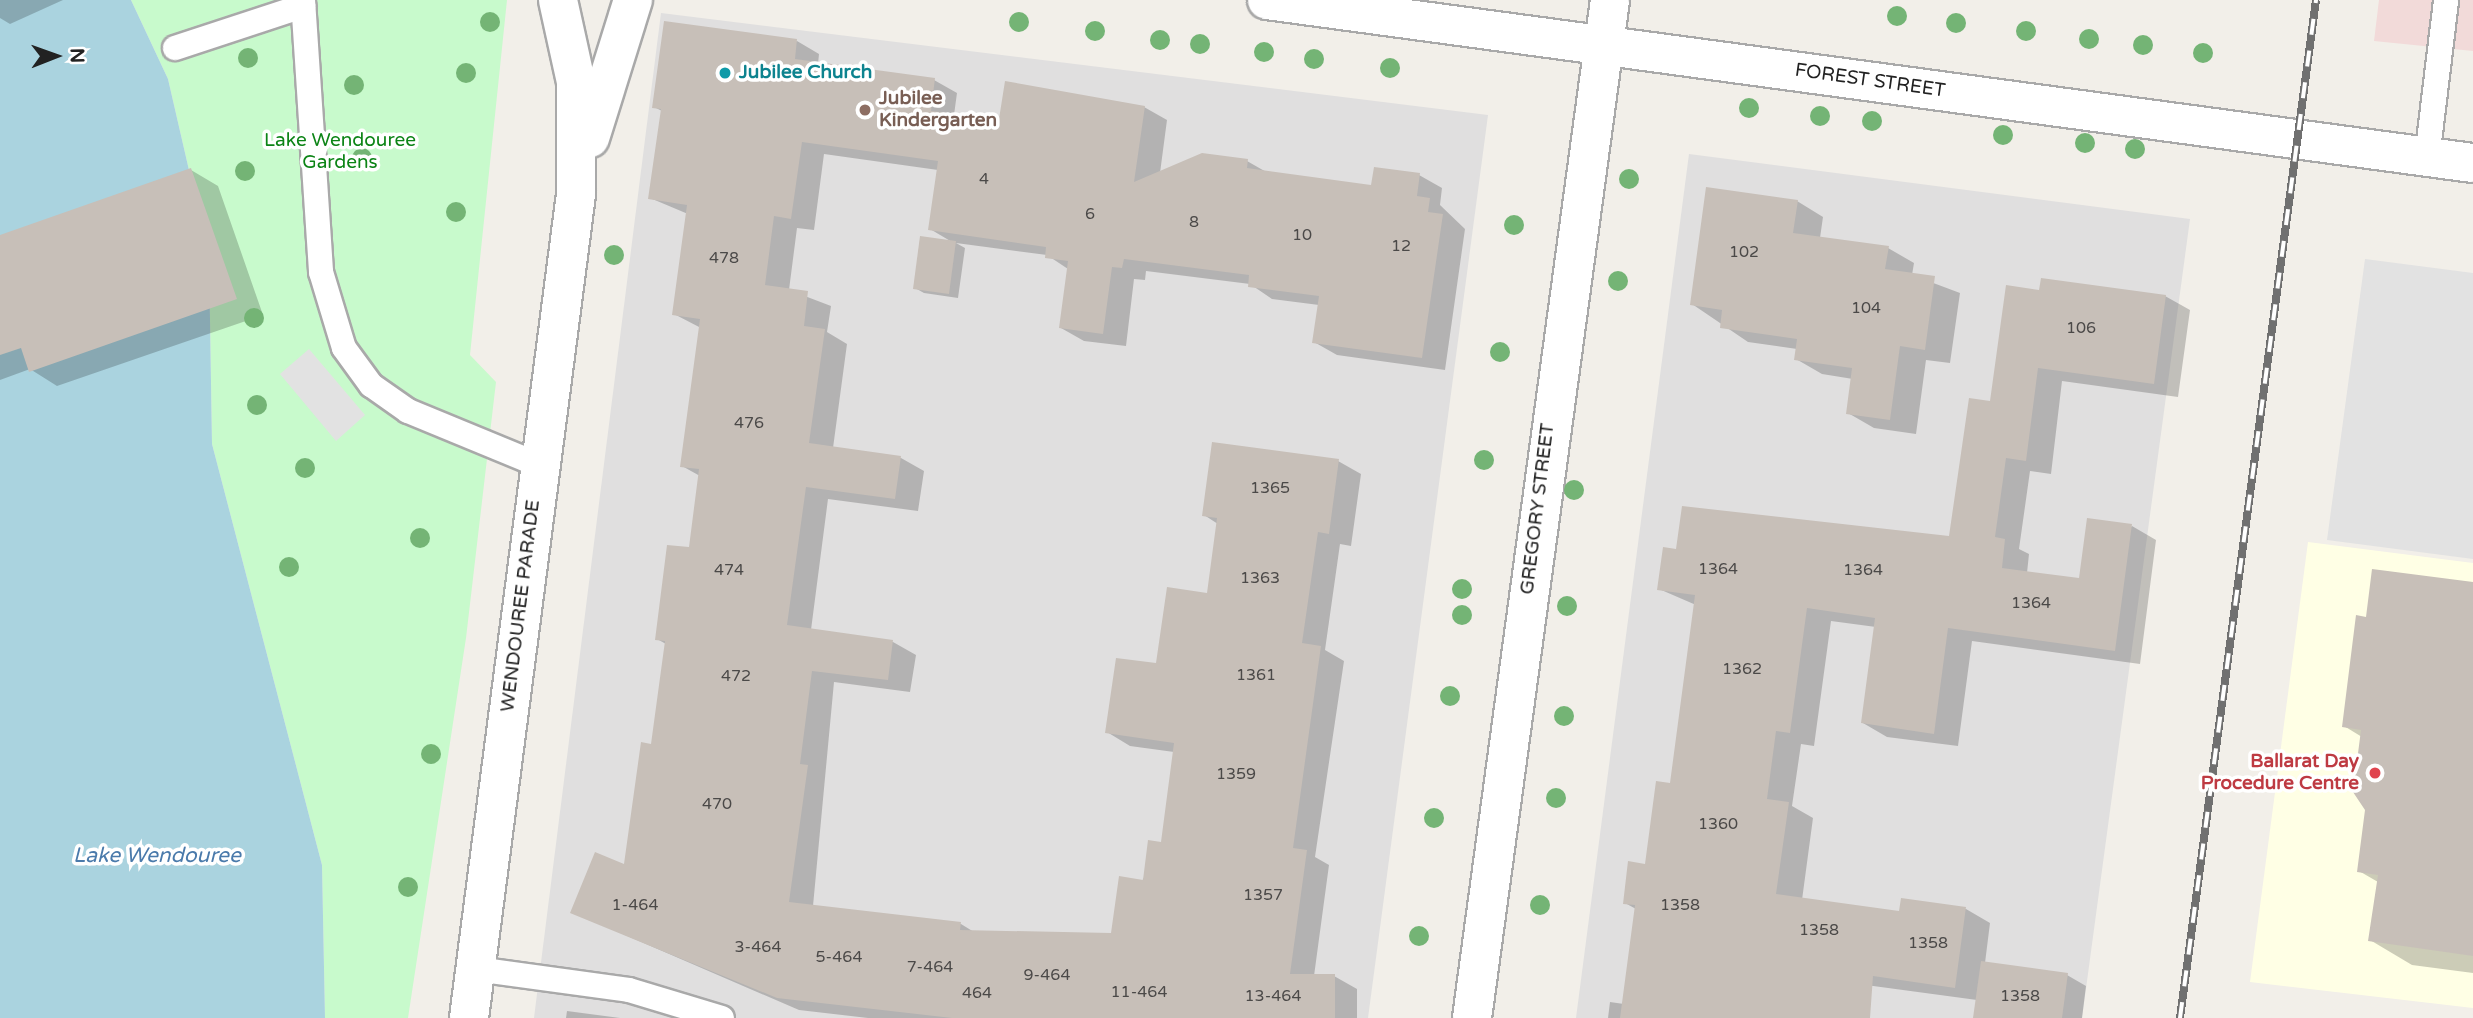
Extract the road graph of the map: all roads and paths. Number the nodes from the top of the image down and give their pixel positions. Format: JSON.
{"nodes":[{"id":1,"x":558,"y":0,"type":"edge"},
{"id":2,"x":633,"y":0,"type":"edge"},
{"id":3,"x":1267,"y":0,"type":"edge"},
{"id":4,"x":1609,"y":0,"type":"edge"},
{"id":5,"x":2446,"y":0,"type":"edge"},
{"id":6,"x":303,"y":3,"type":"edge"},
{"id":7,"x":1603,"y":44,"type":"junction"},
{"id":8,"x":175,"y":48,"type":"dead end"},
{"id":9,"x":2427,"y":158,"type":"junction"},
{"id":10,"x":2473,"y":163,"type":"edge"},
{"id":11,"x":576,"y":194,"type":"junction"},
{"id":12,"x":539,"y":465,"type":"junction"},
{"id":13,"x":476,"y":969,"type":"junction"},
{"id":14,"x":469,"y":1018,"type":"edge"},
{"id":15,"x":722,"y":1018,"type":"edge"},
{"id":16,"x":1472,"y":1018,"type":"edge"}],
"edges":[{"from":1,"to":11,"type":"street","name":"WENDOUREE PARADE"},
{"from":2,"to":11,"type":"street","name":"WENDOUREE PARADE"},
{"from":3,"to":7,"type":"street","name":"FOREST STREET"},
{"from":4,"to":7,"type":"street","name":"GREGORY STREET"},
{"from":5,"to":9,"type":"lane"},
{"from":6,"to":8,"type":"lane"},
{"from":6,"to":12,"type":"lane"},
{"from":7,"to":9,"type":"street","name":"FOREST STREET"},
{"from":7,"to":16,"type":"street","name":"GREGORY STREET"},
{"from":9,"to":10,"type":"street","name":"FOREST STREET"},
{"from":11,"to":12,"type":"street","name":"WENDOUREE PARADE"},
{"from":12,"to":13,"type":"street","name":"WENDOUREE PARADE"},
{"from":13,"to":14,"type":"street","name":"WENDOUREE PARADE"},
{"from":13,"to":15,"type":"lane"}]}
